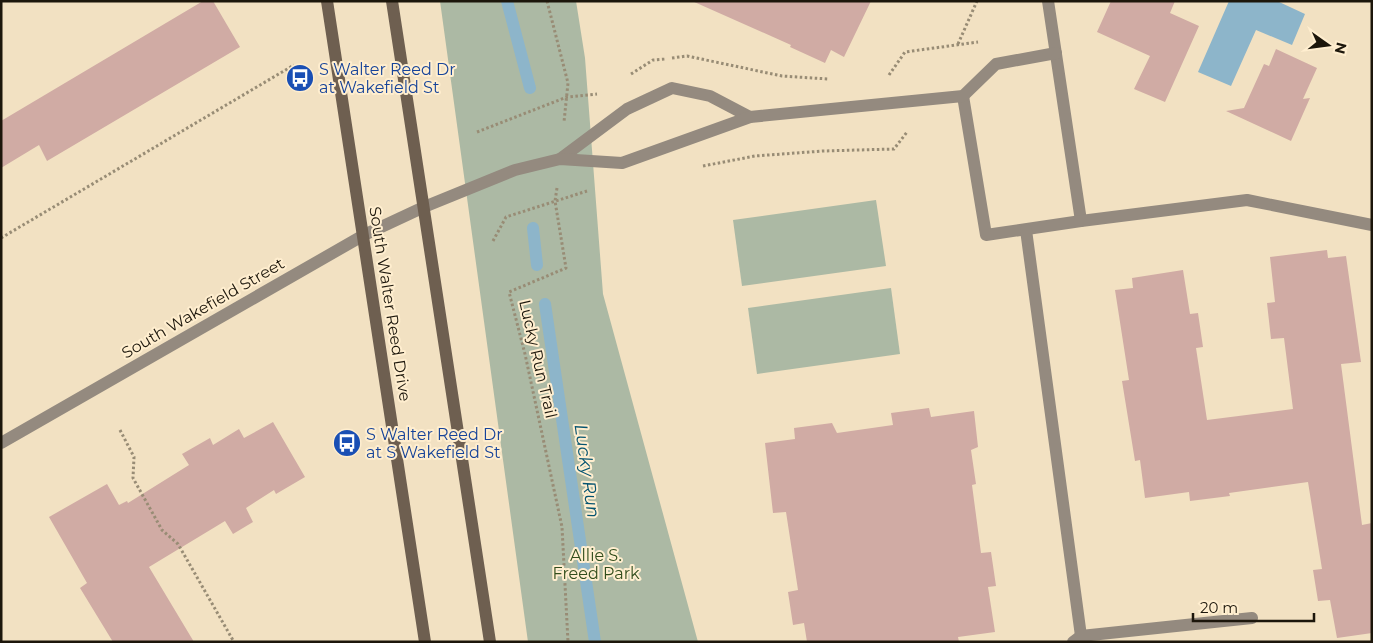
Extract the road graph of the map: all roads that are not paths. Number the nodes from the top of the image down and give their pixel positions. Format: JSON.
{"nodes":[{"id":1,"x":327,"y":1,"type":"edge"},
{"id":2,"x":392,"y":1,"type":"edge"},
{"id":3,"x":1048,"y":1,"type":"edge"},
{"id":4,"x":1056,"y":54,"type":"junction"},
{"id":5,"x":963,"y":96,"type":"junction"},
{"id":6,"x":750,"y":117,"type":"junction"},
{"id":7,"x":560,"y":159,"type":"junction"},
{"id":8,"x":424,"y":207,"type":"junction"},
{"id":9,"x":1081,"y":221,"type":"junction"},
{"id":10,"x":1372,"y":225,"type":"edge"},
{"id":11,"x":1026,"y":230,"type":"junction"},
{"id":12,"x":364,"y":236,"type":"junction"},
{"id":13,"x":1,"y":443,"type":"edge"},
{"id":14,"x":1252,"y":618,"type":"dead end"},
{"id":15,"x":1077,"y":639,"type":"edge"},
{"id":16,"x":425,"y":642,"type":"edge"},
{"id":17,"x":490,"y":642,"type":"edge"}],
"edges":[{"from":1,"to":12,"type":"main road","name":"South Walter Reed Drive"},
{"from":2,"to":8,"type":"main road"},
{"from":3,"to":4,"type":"street"},
{"from":4,"to":5,"type":"street"},
{"from":4,"to":9,"type":"street"},
{"from":5,"to":6,"type":"street"},
{"from":5,"to":11,"type":"street"},
{"from":6,"to":7,"type":"street"},
{"from":6,"to":7,"type":"street"},
{"from":7,"to":8,"type":"street","name":"South Wakefield Street"},
{"from":8,"to":12,"type":"street","name":"South Wakefield Street"},
{"from":8,"to":17,"type":"main road"},
{"from":9,"to":10,"type":"street"},
{"from":9,"to":11,"type":"street"},
{"from":11,"to":15,"type":"street"},
{"from":12,"to":13,"type":"street","name":"South Wakefield Street"},
{"from":12,"to":16,"type":"main road","name":"South Walter Reed Drive"},
{"from":14,"to":15,"type":"street"}]}
